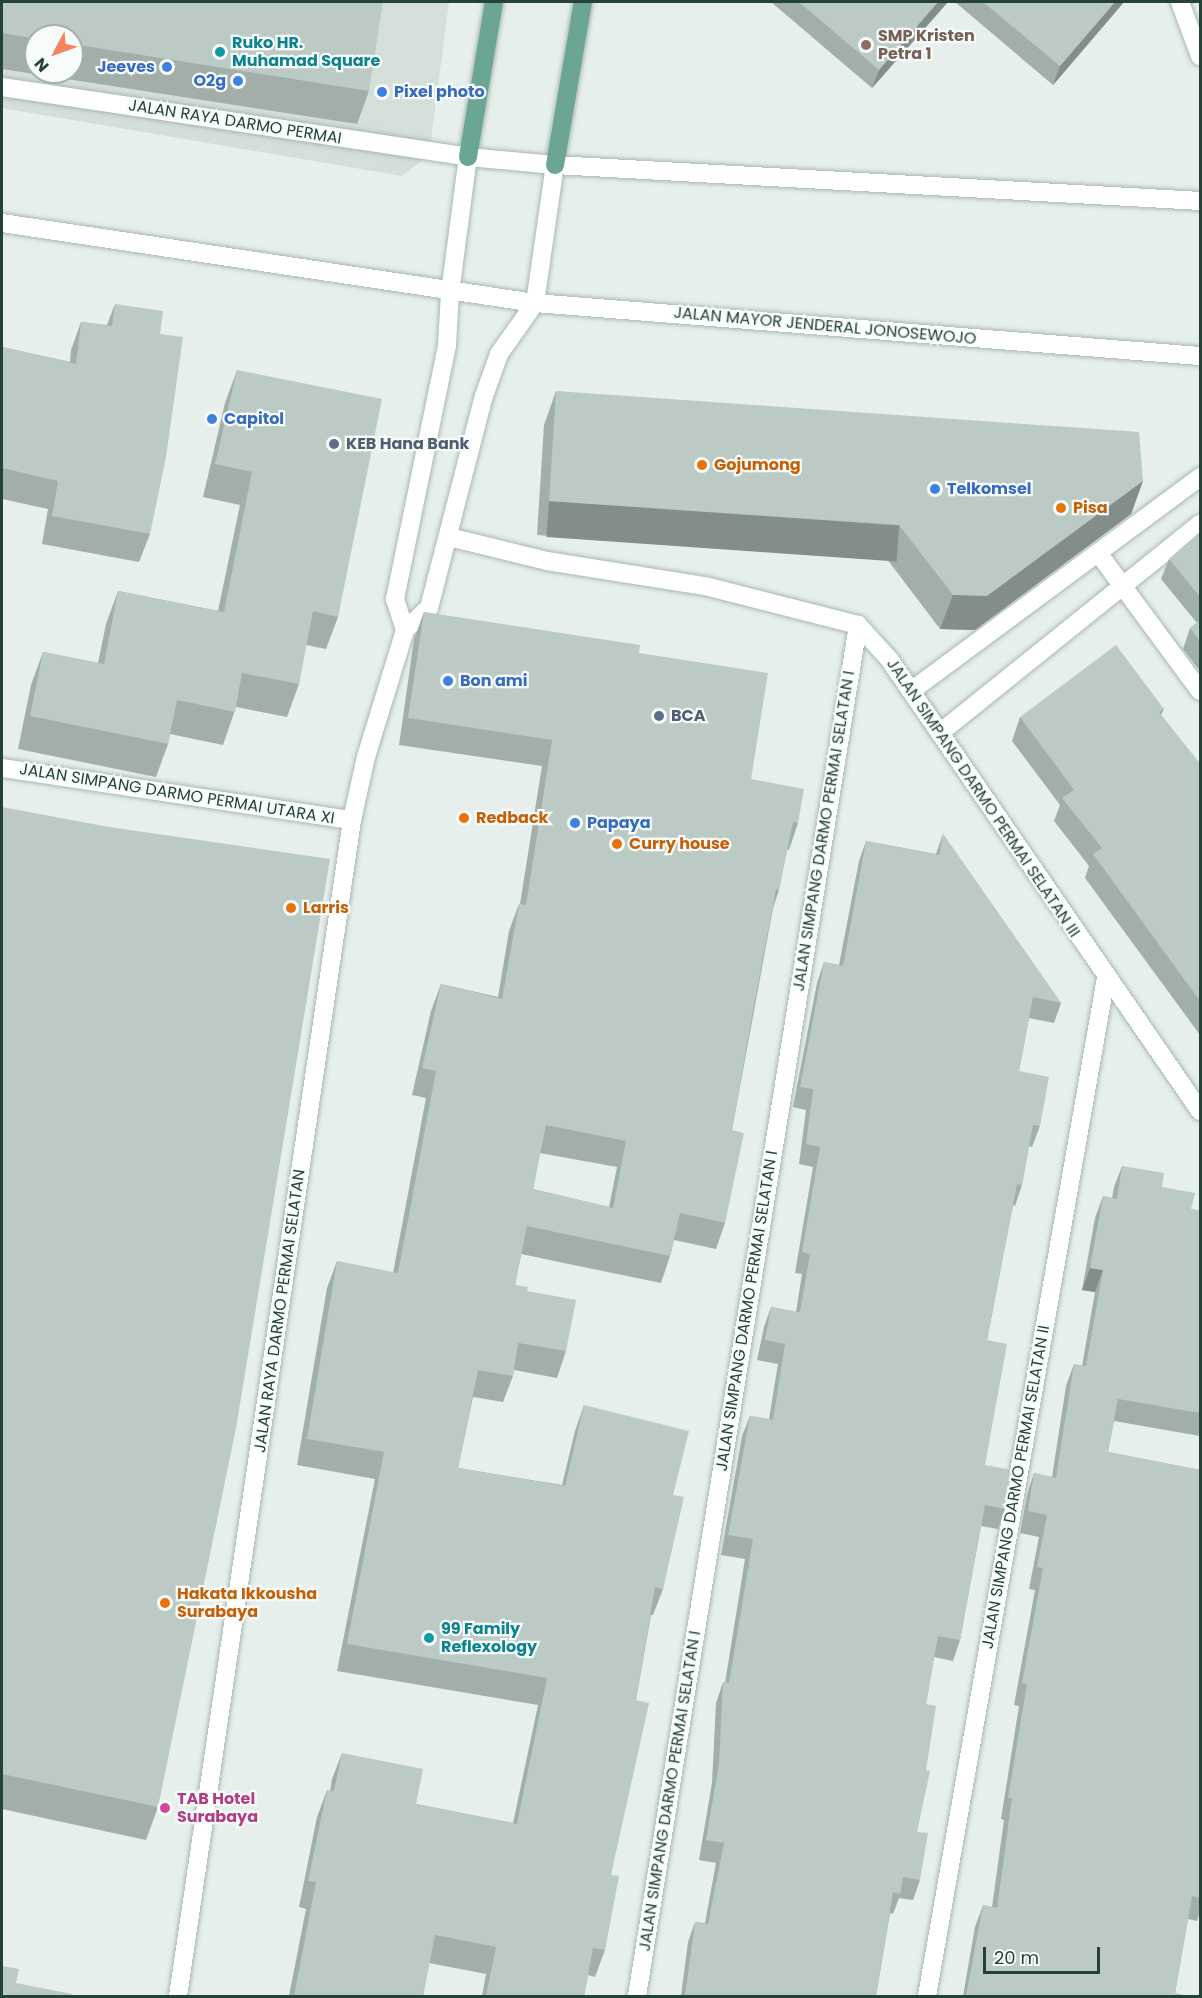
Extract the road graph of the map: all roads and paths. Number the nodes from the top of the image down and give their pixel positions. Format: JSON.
{"nodes":[{"id":1,"x":494,"y":2,"type":"edge"},
{"id":2,"x":583,"y":2,"type":"edge"},
{"id":3,"x":1180,"y":2,"type":"edge"},
{"id":4,"x":1200,"y":56,"type":"edge"},
{"id":5,"x":2,"y":87,"type":"edge"},
{"id":6,"x":468,"y":157,"type":"junction"},
{"id":7,"x":555,"y":165,"type":"junction"},
{"id":8,"x":1200,"y":201,"type":"edge"},
{"id":9,"x":2,"y":223,"type":"edge"},
{"id":10,"x":450,"y":293,"type":"junction"},
{"id":11,"x":535,"y":303,"type":"junction"},
{"id":12,"x":1200,"y":356,"type":"edge"},
{"id":13,"x":1200,"y":477,"type":"edge"},
{"id":14,"x":1200,"y":524,"type":"edge"},
{"id":15,"x":449,"y":537,"type":"junction"},
{"id":16,"x":1099,"y":554,"type":"junction"},
{"id":17,"x":1124,"y":587,"type":"junction"},
{"id":18,"x":858,"y":625,"type":"junction"},
{"id":19,"x":405,"y":630,"type":"junction"},
{"id":20,"x":911,"y":691,"type":"junction"},
{"id":21,"x":1200,"y":691,"type":"edge"},
{"id":22,"x":941,"y":732,"type":"junction"},
{"id":23,"x":2,"y":768,"type":"edge"},
{"id":24,"x":352,"y":820,"type":"junction"},
{"id":25,"x":1106,"y":978,"type":"junction"},
{"id":26,"x":1200,"y":1111,"type":"edge"},
{"id":27,"x":178,"y":1996,"type":"edge"},
{"id":28,"x":637,"y":1996,"type":"edge"},
{"id":29,"x":927,"y":1996,"type":"edge"}],
"edges":[{"from":1,"to":6,"type":"main road"},
{"from":2,"to":7,"type":"main road"},
{"from":3,"to":4,"type":"street"},
{"from":5,"to":6,"type":"street","name":"JALAN RAYA DARMO PERMAI"},
{"from":6,"to":7,"type":"street"},
{"from":6,"to":10,"type":"street"},
{"from":7,"to":8,"type":"street"},
{"from":7,"to":11,"type":"street"},
{"from":9,"to":10,"type":"street"},
{"from":10,"to":11,"type":"street","name":"JALAN MAYOR JENDERAL JONOSEWOJO"},
{"from":10,"to":19,"type":"street"},
{"from":11,"to":12,"type":"street","name":"JALAN MAYOR JENDERAL JONOSEWOJO"},
{"from":11,"to":15,"type":"street"},
{"from":13,"to":16,"type":"street"},
{"from":14,"to":17,"type":"street"},
{"from":15,"to":18,"type":"street"},
{"from":15,"to":19,"type":"street"},
{"from":16,"to":17,"type":"street"},
{"from":16,"to":20,"type":"street"},
{"from":17,"to":21,"type":"street"},
{"from":17,"to":22,"type":"street"},
{"from":18,"to":20,"type":"street","name":"JALAN SIMPANG DARMO PERMAI SELATAN III"},
{"from":18,"to":28,"type":"street","name":"JALAN SIMPANG DARMO PERMAI SELATAN I"},
{"from":19,"to":24,"type":"street","name":"JALAN RAYA DARMO PERMAI SELATAN"},
{"from":20,"to":22,"type":"street","name":"JALAN SIMPANG DARMO PERMAI SELATAN III"},
{"from":22,"to":25,"type":"street","name":"JALAN SIMPANG DARMO PERMAI SELATAN III"},
{"from":23,"to":24,"type":"street","name":"JALAN SIMPANG DARMO PERMAI UTARA XI"},
{"from":24,"to":27,"type":"street","name":"JALAN RAYA DARMO PERMAI SELATAN"},
{"from":25,"to":26,"type":"street","name":"JALAN SIMPANG DARMO PERMAI SELATAN III"},
{"from":25,"to":29,"type":"street","name":"JALAN SIMPANG DARMO PERMAI SELATAN II"}]}
